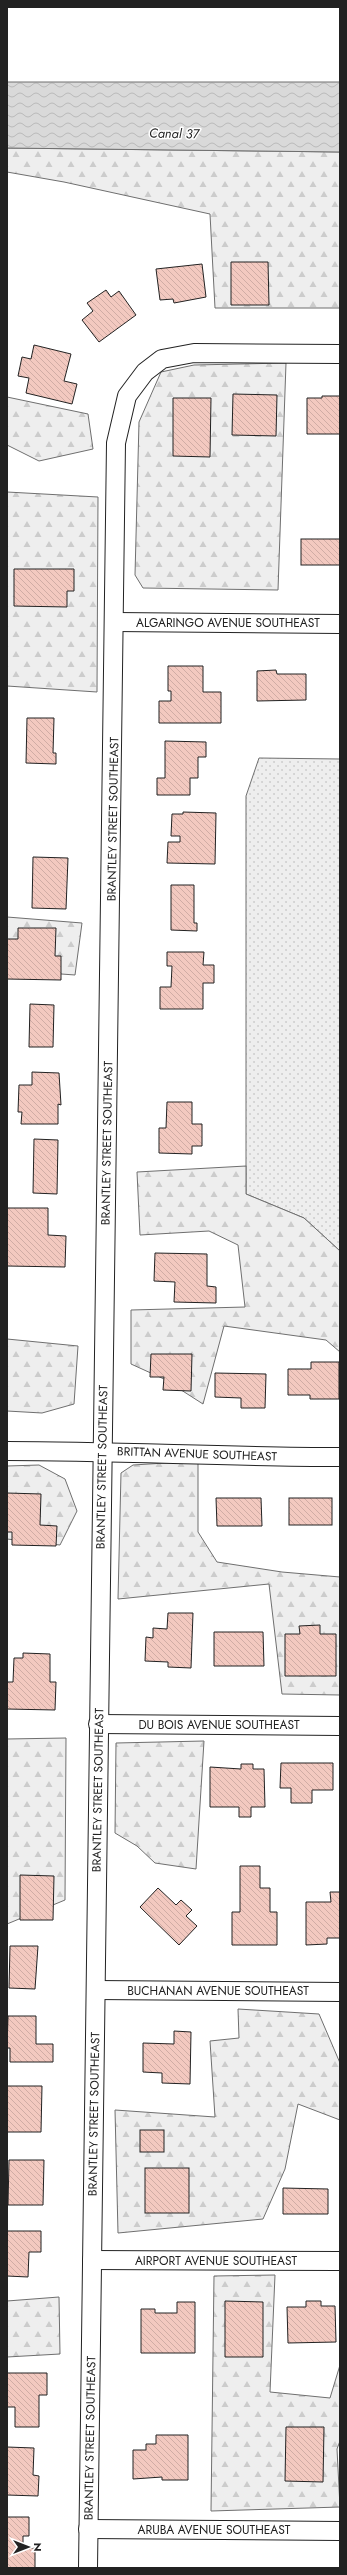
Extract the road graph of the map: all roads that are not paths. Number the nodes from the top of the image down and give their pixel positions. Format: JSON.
{"nodes":[{"id":1,"x":340,"y":354,"type":"edge"},
{"id":2,"x":116,"y":622,"type":"junction"},
{"id":3,"x":340,"y":624,"type":"edge"},
{"id":4,"x":7,"y":1451,"type":"edge"},
{"id":5,"x":103,"y":1451,"type":"junction"},
{"id":6,"x":340,"y":1457,"type":"edge"},
{"id":7,"x":98,"y":1724,"type":"junction"},
{"id":8,"x":340,"y":1726,"type":"edge"},
{"id":9,"x":96,"y":1990,"type":"junction"},
{"id":10,"x":340,"y":1992,"type":"edge"},
{"id":11,"x":92,"y":2260,"type":"junction"},
{"id":12,"x":340,"y":2261,"type":"edge"},
{"id":13,"x":88,"y":2529,"type":"junction"},
{"id":14,"x":340,"y":2531,"type":"edge"},
{"id":15,"x":88,"y":2568,"type":"edge"}],
"edges":[{"from":1,"to":2,"type":"street","name":"BRANTLEY STREET SOUTHEAST"},
{"from":2,"to":3,"type":"street","name":"ALGARINGO AVENUE SOUTHEAST"},
{"from":2,"to":5,"type":"street","name":"BRANTLEY STREET SOUTHEAST"},
{"from":4,"to":5,"type":"street","name":"BRITTAN AVENUE SOUTHEAST"},
{"from":5,"to":6,"type":"street","name":"BRITTAN AVENUE SOUTHEAST"},
{"from":5,"to":7,"type":"street","name":"BRANTLEY STREET SOUTHEAST"},
{"from":7,"to":8,"type":"street","name":"DU BOIS AVENUE SOUTHEAST"},
{"from":7,"to":9,"type":"street","name":"BRANTLEY STREET SOUTHEAST"},
{"from":9,"to":10,"type":"street","name":"BUCHANAN AVENUE SOUTHEAST"},
{"from":9,"to":11,"type":"street","name":"BRANTLEY STREET SOUTHEAST"},
{"from":11,"to":12,"type":"street","name":"AIRPORT AVENUE SOUTHEAST"},
{"from":11,"to":13,"type":"street","name":"BRANTLEY STREET SOUTHEAST"},
{"from":13,"to":14,"type":"street","name":"ARUBA AVENUE SOUTHEAST"},
{"from":13,"to":15,"type":"street","name":"BRANTLEY STREET SOUTHEAST"}]}
